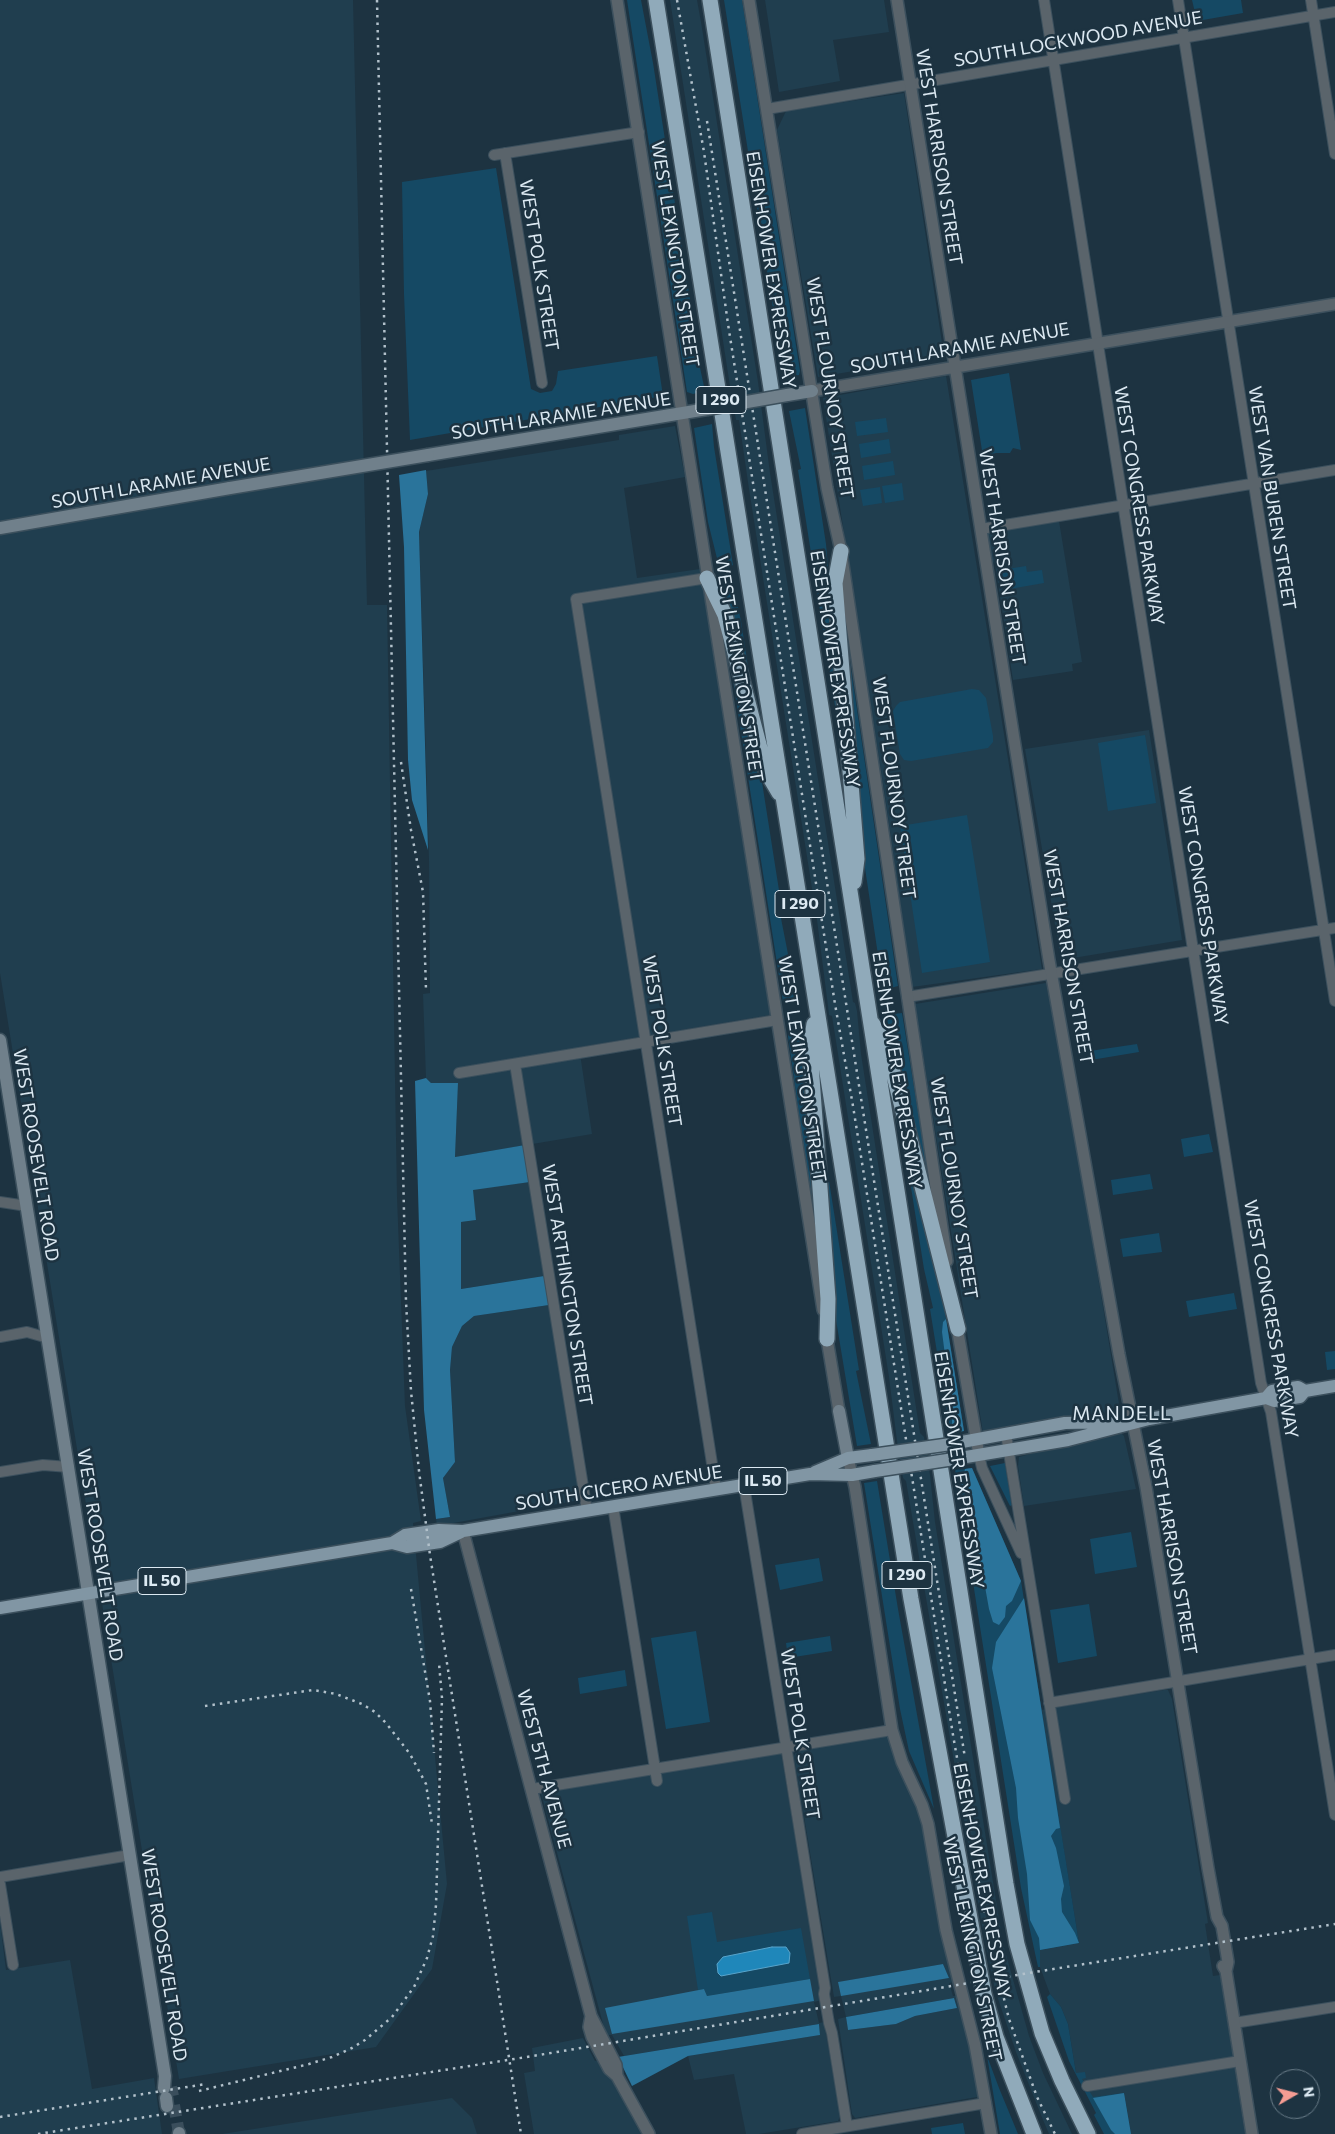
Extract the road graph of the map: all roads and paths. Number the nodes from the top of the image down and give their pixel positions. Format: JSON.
{"nodes":[{"id":1,"x":617,"y":0,"type":"edge"},
{"id":2,"x":656,"y":0,"type":"edge"},
{"id":3,"x":710,"y":0,"type":"edge"},
{"id":4,"x":750,"y":0,"type":"edge"},
{"id":5,"x":897,"y":0,"type":"edge"},
{"id":6,"x":1044,"y":0,"type":"edge"},
{"id":7,"x":1178,"y":0,"type":"edge"},
{"id":8,"x":1311,"y":0,"type":"edge"},
{"id":9,"x":1335,"y":12,"type":"edge"},
{"id":10,"x":1314,"y":16,"type":"junction"},
{"id":11,"x":1184,"y":38,"type":"junction"},
{"id":12,"x":1053,"y":60,"type":"junction"},
{"id":13,"x":910,"y":84,"type":"junction"},
{"id":14,"x":767,"y":109,"type":"junction"},
{"id":15,"x":639,"y":132,"type":"junction"},
{"id":16,"x":505,"y":153,"type":"junction"},
{"id":17,"x":1335,"y":154,"type":"edge"},
{"id":18,"x":494,"y":155,"type":"dead end"},
{"id":19,"x":1335,"y":304,"type":"edge"},
{"id":20,"x":1228,"y":321,"type":"junction"},
{"id":21,"x":1097,"y":343,"type":"junction"},
{"id":22,"x":954,"y":366,"type":"junction"},
{"id":23,"x":542,"y":383,"type":"dead end"},
{"id":24,"x":812,"y":391,"type":"junction"},
{"id":25,"x":681,"y":414,"type":"junction"},
{"id":26,"x":1335,"y":470,"type":"edge"},
{"id":27,"x":1254,"y":484,"type":"junction"},
{"id":28,"x":1123,"y":506,"type":"junction"},
{"id":29,"x":0,"y":528,"type":"edge"},
{"id":30,"x":981,"y":529,"type":"junction"},
{"id":31,"x":841,"y":551,"type":"junction"},
{"id":32,"x":707,"y":578,"type":"junction"},
{"id":33,"x":783,"y":801,"type":"junction"},
{"id":34,"x":851,"y":901,"type":"junction"},
{"id":35,"x":1335,"y":928,"type":"edge"},
{"id":36,"x":1324,"y":929,"type":"junction"},
{"id":37,"x":1193,"y":951,"type":"junction"},
{"id":38,"x":1052,"y":974,"type":"junction"},
{"id":39,"x":907,"y":997,"type":"junction"},
{"id":40,"x":1335,"y":1000,"type":"edge"},
{"id":41,"x":817,"y":1008,"type":"junction"},
{"id":42,"x":869,"y":1018,"type":"junction"},
{"id":43,"x":777,"y":1020,"type":"junction"},
{"id":44,"x":0,"y":1040,"type":"edge"},
{"id":45,"x":646,"y":1042,"type":"junction"},
{"id":46,"x":516,"y":1064,"type":"junction"},
{"id":47,"x":2,"y":1067,"type":"edge"},
{"id":48,"x":459,"y":1073,"type":"dead end"},
{"id":49,"x":0,"y":1202,"type":"edge"},
{"id":50,"x":27,"y":1206,"type":"junction"},
{"id":51,"x":958,"y":1329,"type":"junction"},
{"id":52,"x":0,"y":1337,"type":"edge"},
{"id":53,"x":48,"y":1338,"type":"junction"},
{"id":54,"x":827,"y":1339,"type":"junction"},
{"id":55,"x":1335,"y":1386,"type":"edge"},
{"id":56,"x":1266,"y":1398,"type":"junction"},
{"id":57,"x":839,"y":1411,"type":"joint"},
{"id":58,"x":1132,"y":1422,"type":"junction"},
{"id":59,"x":1006,"y":1434,"type":"junction"},
{"id":60,"x":976,"y":1440,"type":"junction"},
{"id":61,"x":1009,"y":1451,"type":"junction"},
{"id":62,"x":978,"y":1455,"type":"junction"},
{"id":63,"x":848,"y":1458,"type":"junction"},
{"id":64,"x":69,"y":1467,"type":"junction"},
{"id":65,"x":0,"y":1472,"type":"edge"},
{"id":66,"x":810,"y":1474,"type":"junction"},
{"id":67,"x":852,"y":1475,"type":"junction"},
{"id":68,"x":744,"y":1485,"type":"junction"},
{"id":69,"x":716,"y":1489,"type":"junction"},
{"id":70,"x":613,"y":1506,"type":"junction"},
{"id":71,"x":587,"y":1511,"type":"junction"},
{"id":72,"x":464,"y":1531,"type":"junction"},
{"id":73,"x":1028,"y":1573,"type":"junction"},
{"id":74,"x":88,"y":1593,"type":"junction"},
{"id":75,"x":0,"y":1608,"type":"edge"},
{"id":76,"x":1335,"y":1655,"type":"edge"},
{"id":77,"x":1311,"y":1659,"type":"junction"},
{"id":78,"x":1178,"y":1682,"type":"junction"},
{"id":79,"x":1049,"y":1703,"type":"junction"},
{"id":80,"x":892,"y":1730,"type":"junction"},
{"id":81,"x":785,"y":1748,"type":"junction"},
{"id":82,"x":655,"y":1769,"type":"junction"},
{"id":83,"x":657,"y":1781,"type":"dead end"},
{"id":84,"x":532,"y":1789,"type":"junction"},
{"id":85,"x":1065,"y":1799,"type":"dead end"},
{"id":86,"x":1335,"y":1815,"type":"edge"},
{"id":87,"x":130,"y":1855,"type":"junction"},
{"id":88,"x":0,"y":1877,"type":"edge"},
{"id":89,"x":0,"y":1884,"type":"edge"},
{"id":90,"x":13,"y":1964,"type":"dead end"},
{"id":91,"x":1335,"y":2007,"type":"edge"},
{"id":92,"x":1234,"y":2023,"type":"junction"},
{"id":93,"x":1240,"y":2061,"type":"junction"},
{"id":94,"x":1087,"y":2086,"type":"dead end"},
{"id":95,"x":169,"y":2094,"type":"tunnel mouth"},
{"id":96,"x":986,"y":2103,"type":"junction"},
{"id":97,"x":847,"y":2126,"type":"junction"},
{"id":98,"x":649,"y":2134,"type":"edge"},
{"id":99,"x":802,"y":2134,"type":"edge"},
{"id":100,"x":990,"y":2134,"type":"edge"},
{"id":101,"x":1034,"y":2134,"type":"edge"},
{"id":102,"x":1088,"y":2134,"type":"edge"},
{"id":103,"x":1252,"y":2134,"type":"edge"}],
"edges":[{"from":1,"to":15,"type":"street","name":"WEST LEXINGTON STREET"},
{"from":2,"to":33,"type":"highway","name":"EISENHOWER EXPRESSWAY","number":"I 290"},
{"from":3,"to":34,"type":"highway","name":"EISENHOWER EXPRESSWAY","number":"I 290"},
{"from":4,"to":14,"type":"street","name":"WEST FLOURNOY STREET"},
{"from":5,"to":13,"type":"street","name":"WEST HARRISON STREET"},
{"from":6,"to":12,"type":"street","name":"WEST CONGRESS PARKWAY"},
{"from":7,"to":11,"type":"street","name":"WEST VAN BUREN STREET"},
{"from":8,"to":10,"type":"street"},
{"from":9,"to":10,"type":"street","name":"SOUTH LOCKWOOD AVENUE"},
{"from":10,"to":11,"type":"street","name":"SOUTH LOCKWOOD AVENUE"},
{"from":10,"to":17,"type":"street"},
{"from":11,"to":12,"type":"street","name":"SOUTH LOCKWOOD AVENUE"},
{"from":11,"to":20,"type":"street","name":"WEST VAN BUREN STREET"},
{"from":12,"to":13,"type":"street","name":"SOUTH LOCKWOOD AVENUE"},
{"from":12,"to":21,"type":"street","name":"WEST CONGRESS PARKWAY"},
{"from":13,"to":14,"type":"street","name":"SOUTH LOCKWOOD AVENUE"},
{"from":13,"to":22,"type":"street","name":"WEST HARRISON STREET"},
{"from":14,"to":24,"type":"street","name":"WEST FLOURNOY STREET"},
{"from":15,"to":16,"type":"street"},
{"from":15,"to":25,"type":"street","name":"WEST LEXINGTON STREET"},
{"from":16,"to":18,"type":"street"},
{"from":16,"to":23,"type":"street","name":"WEST POLK STREET"},
{"from":19,"to":20,"type":"street","name":"SOUTH LARAMIE AVENUE"},
{"from":20,"to":21,"type":"street","name":"SOUTH LARAMIE AVENUE"},
{"from":20,"to":27,"type":"street","name":"WEST VAN BUREN STREET"},
{"from":21,"to":22,"type":"street","name":"SOUTH LARAMIE AVENUE"},
{"from":21,"to":28,"type":"street","name":"WEST CONGRESS PARKWAY"},
{"from":22,"to":24,"type":"street","name":"SOUTH LARAMIE AVENUE"},
{"from":22,"to":30,"type":"street","name":"WEST HARRISON STREET"},
{"from":24,"to":25,"type":"main road","name":"SOUTH LARAMIE AVENUE","bridge":true},
{"from":24,"to":31,"type":"street","name":"WEST FLOURNOY STREET"},
{"from":25,"to":29,"type":"main road","name":"SOUTH LARAMIE AVENUE","bridge":true},
{"from":25,"to":32,"type":"street","name":"WEST LEXINGTON STREET"},
{"from":26,"to":27,"type":"street"},
{"from":27,"to":28,"type":"street"},
{"from":27,"to":36,"type":"street","name":"WEST VAN BUREN STREET"},
{"from":28,"to":30,"type":"street"},
{"from":28,"to":37,"type":"street","name":"WEST CONGRESS PARKWAY"},
{"from":30,"to":38,"type":"street","name":"WEST HARRISON STREET"},
{"from":31,"to":34,"type":"highway"},
{"from":31,"to":39,"type":"street","name":"WEST FLOURNOY STREET"},
{"from":32,"to":33,"type":"highway"},
{"from":32,"to":43,"type":"street","name":"WEST LEXINGTON STREET"},
{"from":32,"to":45,"type":"street","name":"WEST POLK STREET"},
{"from":33,"to":41,"type":"highway","name":"EISENHOWER EXPRESSWAY","number":"I 290"},
{"from":34,"to":42,"type":"highway","name":"EISENHOWER EXPRESSWAY","number":"I 290"},
{"from":35,"to":36,"type":"street"},
{"from":36,"to":37,"type":"street"},
{"from":36,"to":40,"type":"street","name":"WEST VAN BUREN STREET"},
{"from":37,"to":38,"type":"street"},
{"from":37,"to":56,"type":"street","name":"WEST CONGRESS PARKWAY"},
{"from":38,"to":39,"type":"street"},
{"from":38,"to":58,"type":"street","name":"WEST HARRISON STREET"},
{"from":39,"to":51,"type":"street","name":"WEST FLOURNOY STREET"},
{"from":41,"to":54,"type":"highway"},
{"from":41,"to":101,"type":"highway","name":"EISENHOWER EXPRESSWAY","number":"I 290"},
{"from":42,"to":51,"type":"highway"},
{"from":42,"to":102,"type":"highway","name":"EISENHOWER EXPRESSWAY","number":"I 290"},
{"from":43,"to":45,"type":"street"},
{"from":43,"to":54,"type":"street","name":"WEST LEXINGTON STREET"},
{"from":44,"to":47,"type":"main road","name":"WEST ROOSEVELT ROAD"},
{"from":45,"to":46,"type":"street"},
{"from":45,"to":69,"type":"street","name":"WEST POLK STREET"},
{"from":46,"to":48,"type":"street"},
{"from":46,"to":71,"type":"street","name":"WEST ARTHINGTON STREET"},
{"from":47,"to":50,"type":"main road","name":"WEST ROOSEVELT ROAD"},
{"from":49,"to":50,"type":"street"},
{"from":50,"to":53,"type":"main road","name":"WEST ROOSEVELT ROAD"},
{"from":51,"to":60,"type":"street","name":"WEST FLOURNOY STREET"},
{"from":52,"to":53,"type":"street"},
{"from":53,"to":64,"type":"main road","name":"WEST ROOSEVELT ROAD"},
{"from":54,"to":57,"type":"street","name":"WEST LEXINGTON STREET"},
{"from":55,"to":56,"type":"main road","name":"SOUTH CICERO AVENUE","number":"IL 50"},
{"from":56,"to":58,"type":"main road","name":"SOUTH CICERO AVENUE","number":"IL 50"},
{"from":56,"to":77,"type":"street","name":"WEST CONGRESS PARKWAY"},
{"from":57,"to":63,"type":"main road","name":"WEST LEXINGTON STREET"},
{"from":58,"to":59,"type":"main road","name":"SOUTH CICERO AVENUE","number":"IL 50"},
{"from":58,"to":61,"type":"main road","name":"SOUTH CICERO AVENUE","number":"IL 50"},
{"from":58,"to":78,"type":"street","name":"WEST HARRISON STREET"},
{"from":59,"to":60,"type":"main road","name":"SOUTH CICERO AVENUE","number":"IL 50"},
{"from":59,"to":61,"type":"street","name":"WEST FLOURNOY STREET"},
{"from":60,"to":62,"type":"street","name":"WEST FLOURNOY STREET"},
{"from":60,"to":63,"type":"main road","name":"SOUTH CICERO AVENUE","number":"IL 50","bridge":true},
{"from":61,"to":62,"type":"main road","name":"SOUTH CICERO AVENUE","number":"IL 50"},
{"from":61,"to":73,"type":"street","name":"WEST FLOURNOY STREET"},
{"from":62,"to":67,"type":"main road","name":"SOUTH CICERO AVENUE","number":"IL 50","bridge":true},
{"from":62,"to":73,"type":"street","name":"WEST FLOURNOY STREET"},
{"from":63,"to":66,"type":"main road","name":"SOUTH CICERO AVENUE","number":"IL 50"},
{"from":63,"to":67,"type":"street","name":"WEST LEXINGTON STREET"},
{"from":64,"to":65,"type":"street"},
{"from":64,"to":74,"type":"main road","name":"WEST ROOSEVELT ROAD"},
{"from":66,"to":67,"type":"main road","name":"SOUTH CICERO AVENUE","number":"IL 50"},
{"from":66,"to":68,"type":"main road","name":"SOUTH CICERO AVENUE","number":"IL 50"},
{"from":67,"to":80,"type":"street","name":"WEST LEXINGTON STREET"},
{"from":68,"to":69,"type":"main road","name":"SOUTH CICERO AVENUE","number":"IL 50"},
{"from":68,"to":81,"type":"street","name":"WEST POLK STREET"},
{"from":69,"to":70,"type":"main road","name":"SOUTH CICERO AVENUE","number":"IL 50"},
{"from":70,"to":71,"type":"main road","name":"SOUTH CICERO AVENUE","number":"IL 50"},
{"from":70,"to":82,"type":"street"},
{"from":71,"to":72,"type":"main road","name":"SOUTH CICERO AVENUE","number":"IL 50"},
{"from":72,"to":74,"type":"main road","name":"SOUTH CICERO AVENUE","number":"IL 50"},
{"from":72,"to":84,"type":"street","name":"WEST 5TH AVENUE"},
{"from":73,"to":79,"type":"street","name":"WEST FLOURNOY STREET"},
{"from":74,"to":75,"type":"main road","name":"SOUTH CICERO AVENUE","number":"IL 50"},
{"from":74,"to":87,"type":"main road","name":"WEST ROOSEVELT ROAD"},
{"from":76,"to":77,"type":"street"},
{"from":77,"to":78,"type":"street"},
{"from":77,"to":86,"type":"street","name":"WEST CONGRESS PARKWAY"},
{"from":78,"to":79,"type":"street"},
{"from":78,"to":92,"type":"street","name":"WEST HARRISON STREET"},
{"from":79,"to":85,"type":"street","name":"WEST FLOURNOY STREET"},
{"from":80,"to":81,"type":"street"},
{"from":80,"to":96,"type":"street","name":"WEST LEXINGTON STREET"},
{"from":81,"to":82,"type":"street"},
{"from":81,"to":97,"type":"street","name":"WEST POLK STREET"},
{"from":82,"to":83,"type":"street"},
{"from":82,"to":84,"type":"street"},
{"from":84,"to":98,"type":"street","name":"WEST 5TH AVENUE"},
{"from":87,"to":88,"type":"street"},
{"from":87,"to":95,"type":"main road","name":"WEST ROOSEVELT ROAD"},
{"from":89,"to":90,"type":"street"},
{"from":91,"to":92,"type":"street"},
{"from":92,"to":93,"type":"street","name":"WEST HARRISON STREET"},
{"from":93,"to":94,"type":"street"},
{"from":93,"to":103,"type":"street","name":"WEST HARRISON STREET"},
{"from":96,"to":97,"type":"street"},
{"from":96,"to":100,"type":"street","name":"WEST LEXINGTON STREET"},
{"from":97,"to":99,"type":"street"}]}
